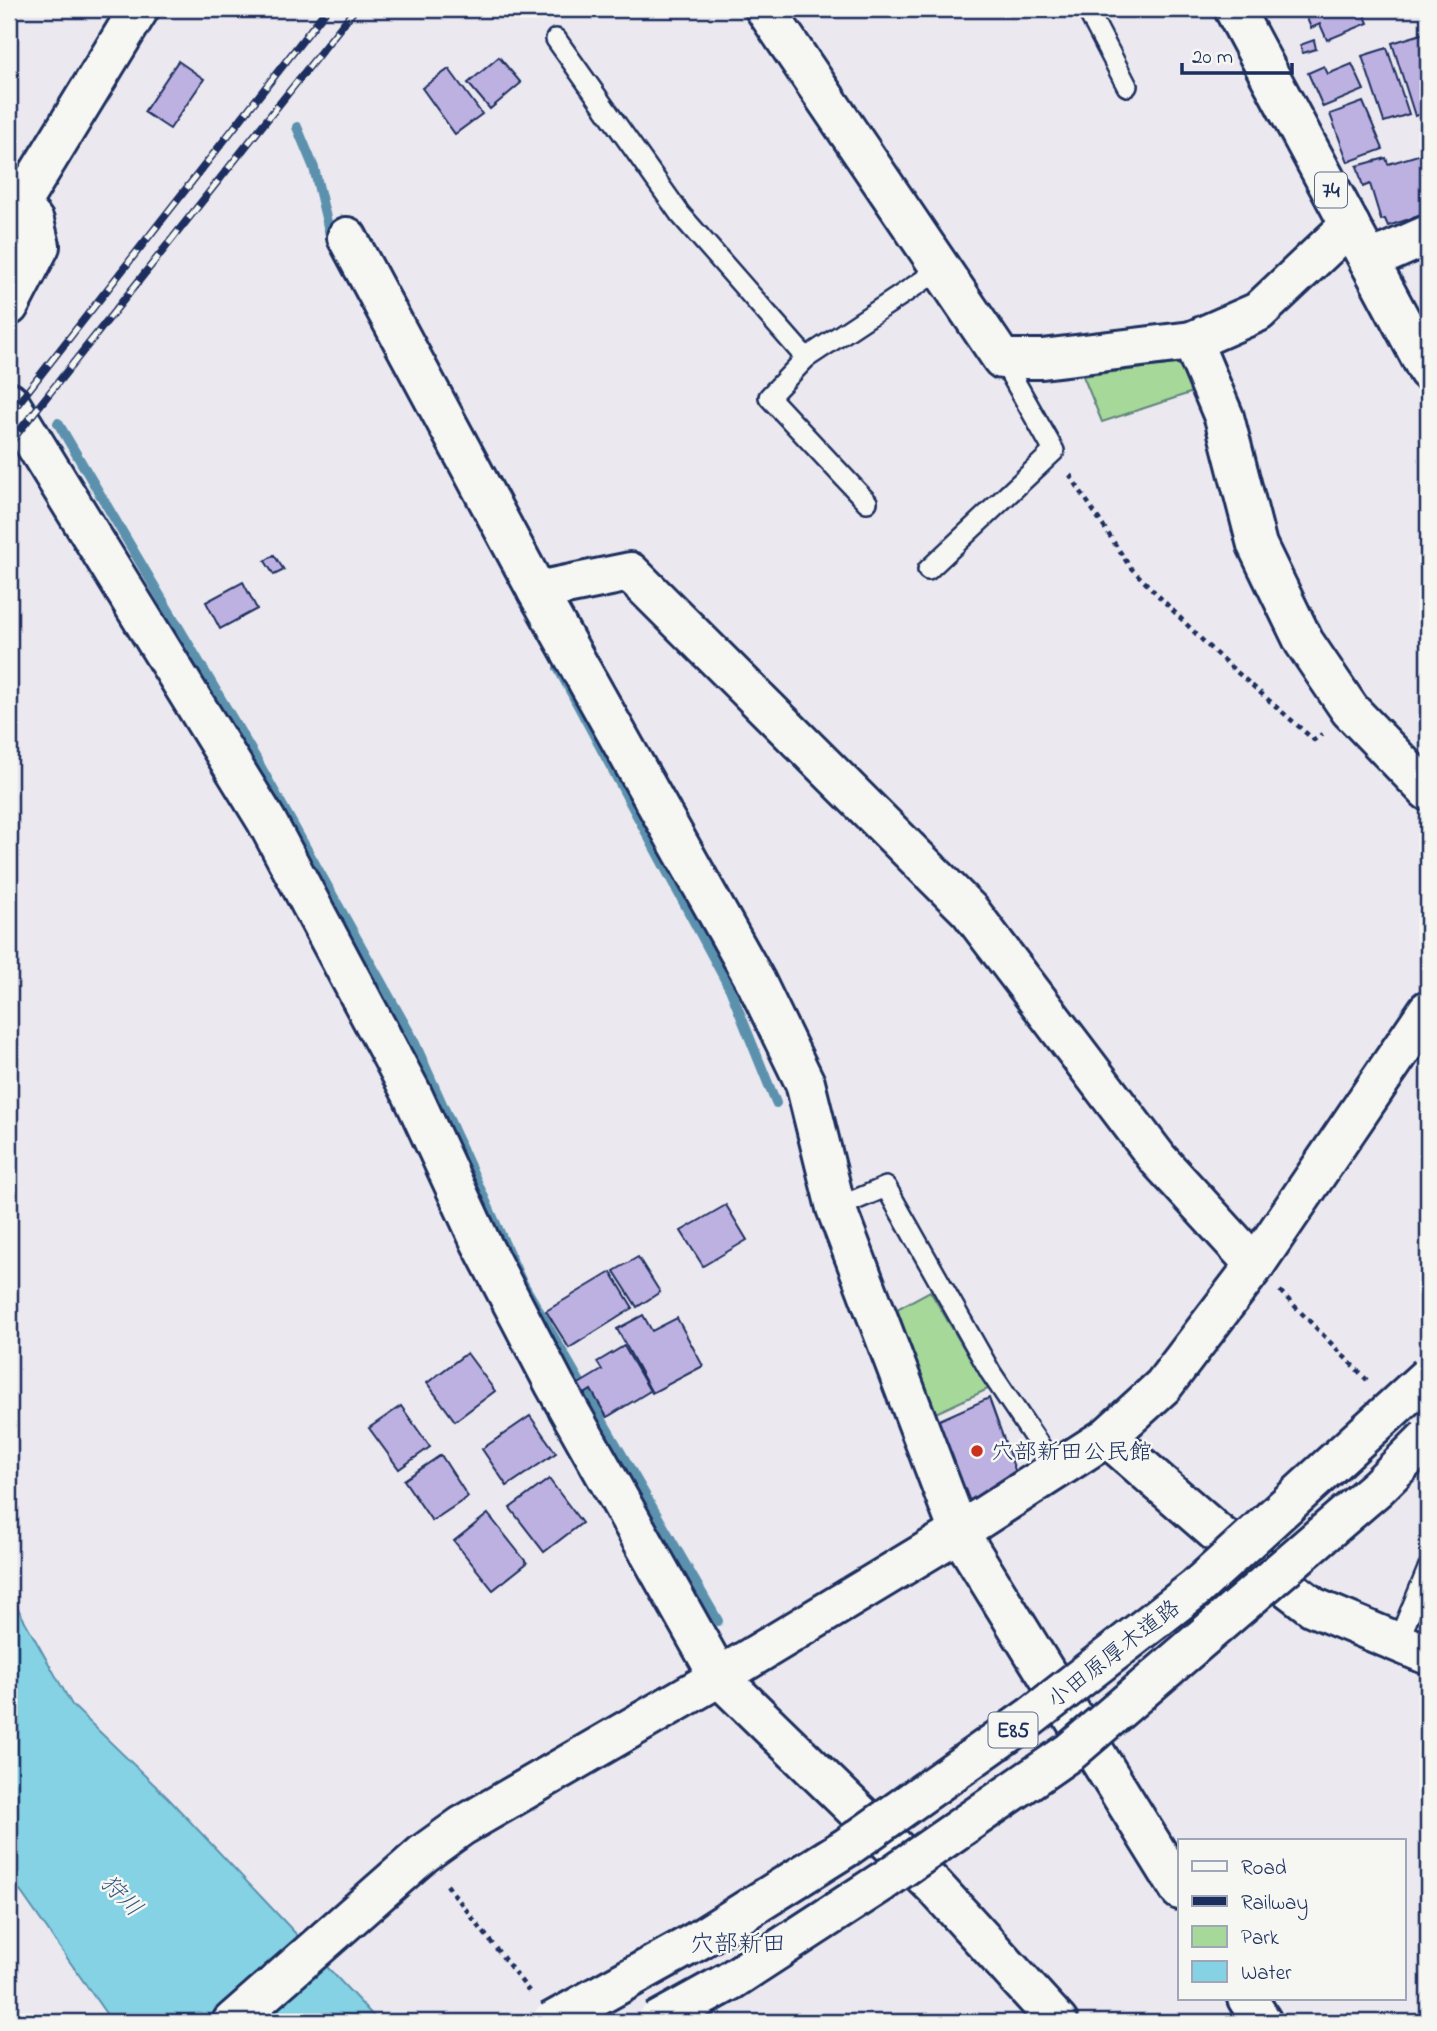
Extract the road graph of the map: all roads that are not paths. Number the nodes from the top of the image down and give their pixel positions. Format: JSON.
{"nodes":[{"id":1,"x":139,"y":9,"type":"edge"},
{"id":2,"x":765,"y":9,"type":"edge"},
{"id":3,"x":1087,"y":9,"type":"edge"},
{"id":4,"x":1234,"y":9,"type":"edge"},
{"id":5,"x":556,"y":39,"type":"dead end"},
{"id":6,"x":1127,"y":86,"type":"dead end"},
{"id":7,"x":15,"y":214,"type":"edge"},
{"id":8,"x":1350,"y":225,"type":"junction"},
{"id":9,"x":1428,"y":235,"type":"edge"},
{"id":10,"x":347,"y":237,"type":"dead end"},
{"id":11,"x":1368,"y":261,"type":"junction"},
{"id":12,"x":942,"y":268,"type":"junction"},
{"id":13,"x":9,"y":306,"type":"edge"},
{"id":14,"x":1192,"y":341,"type":"junction"},
{"id":15,"x":806,"y":358,"type":"junction"},
{"id":16,"x":1002,"y":359,"type":"junction"},
{"id":17,"x":1428,"y":371,"type":"edge"},
{"id":18,"x":9,"y":402,"type":"edge"},
{"id":19,"x":867,"y":502,"type":"dead end"},
{"id":20,"x":928,"y":570,"type":"dead end"},
{"id":21,"x":537,"y":591,"type":"junction"},
{"id":22,"x":1428,"y":791,"type":"edge"},
{"id":23,"x":1428,"y":1010,"type":"edge"},
{"id":24,"x":835,"y":1208,"type":"junction"},
{"id":25,"x":1255,"y":1265,"type":"junction"},
{"id":26,"x":1428,"y":1376,"type":"edge"},
{"id":27,"x":1107,"y":1437,"type":"junction"},
{"id":28,"x":1428,"y":1437,"type":"edge"},
{"id":29,"x":1056,"y":1470,"type":"junction"},
{"id":30,"x":959,"y":1532,"type":"junction"},
{"id":31,"x":1428,"y":1569,"type":"edge"},
{"id":32,"x":1413,"y":1649,"type":"edge"},
{"id":33,"x":719,"y":1677,"type":"junction"},
{"id":34,"x":1178,"y":1886,"type":"edge"},
{"id":35,"x":1248,"y":2000,"type":"edge"},
{"id":36,"x":544,"y":2012,"type":"edge"},
{"id":37,"x":232,"y":2022,"type":"edge"},
{"id":38,"x":656,"y":2022,"type":"edge"},
{"id":39,"x":1058,"y":2022,"type":"edge"},
{"id":40,"x":1262,"y":2022,"type":"edge"}],
"edges":[{"from":1,"to":7,"type":"main road"},
{"from":2,"to":12,"type":"main road"},
{"from":3,"to":6,"type":"lane"},
{"from":4,"to":8,"type":"main road","number":"74"},
{"from":5,"to":15,"type":"lane"},
{"from":7,"to":13,"type":"main road"},
{"from":8,"to":11,"type":"main road","number":"74"},
{"from":8,"to":14,"type":"main road"},
{"from":9,"to":11,"type":"main road"},
{"from":10,"to":21,"type":"main road"},
{"from":11,"to":17,"type":"main road","number":"74"},
{"from":12,"to":15,"type":"lane"},
{"from":12,"to":16,"type":"main road"},
{"from":14,"to":16,"type":"main road"},
{"from":14,"to":22,"type":"main road"},
{"from":15,"to":19,"type":"lane"},
{"from":16,"to":20,"type":"lane"},
{"from":18,"to":33,"type":"main road"},
{"from":21,"to":24,"type":"main road"},
{"from":21,"to":25,"type":"main road"},
{"from":23,"to":25,"type":"main road"},
{"from":24,"to":29,"type":"lane"},
{"from":24,"to":30,"type":"main road"},
{"from":25,"to":27,"type":"main road"},
{"from":26,"to":36,"type":"main road","name":"小田原厚木道路","number":"E85","bridge":true},
{"from":27,"to":29,"type":"main road"},
{"from":27,"to":32,"type":"main road"},
{"from":28,"to":38,"type":"main road","name":"小田原厚木道路","number":"E85","bridge":true},
{"from":29,"to":30,"type":"main road"},
{"from":30,"to":33,"type":"main road"},
{"from":30,"to":34,"type":"main road"},
{"from":31,"to":32,"type":"lane"},
{"from":33,"to":37,"type":"main road"},
{"from":33,"to":39,"type":"main road"},
{"from":35,"to":40,"type":"main road"}]}
